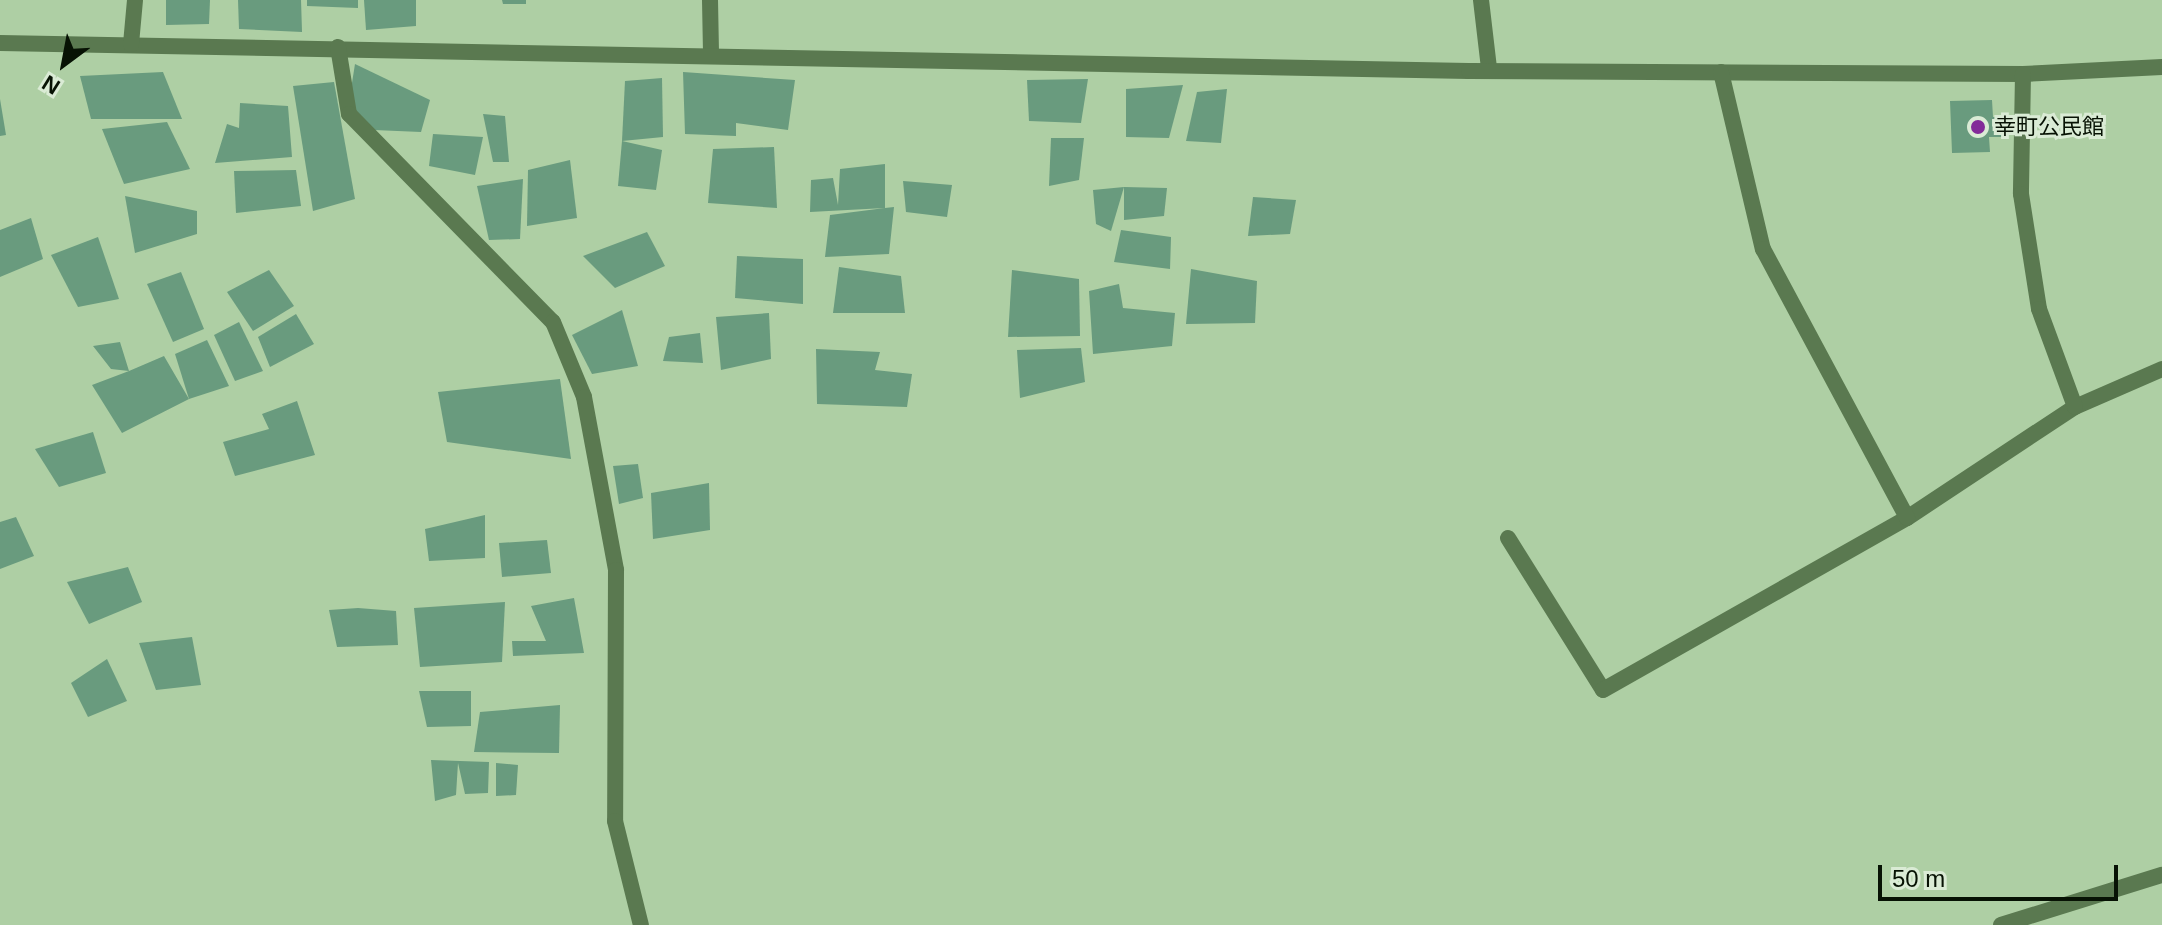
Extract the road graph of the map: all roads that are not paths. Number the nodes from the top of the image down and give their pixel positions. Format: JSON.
{"nodes":[{"id":1,"x":135,"y":0,"type":"edge"},
{"id":2,"x":710,"y":0,"type":"edge"},
{"id":3,"x":1481,"y":0,"type":"edge"},
{"id":4,"x":0,"y":43,"type":"edge"},
{"id":5,"x":131,"y":44,"type":"junction"},
{"id":6,"x":338,"y":47,"type":"junction"},
{"id":7,"x":711,"y":52,"type":"junction"},
{"id":8,"x":2162,"y":67,"type":"edge"},
{"id":9,"x":1489,"y":68,"type":"junction"},
{"id":10,"x":1721,"y":72,"type":"junction"},
{"id":11,"x":2023,"y":74,"type":"junction"},
{"id":12,"x":2162,"y":369,"type":"edge"},
{"id":13,"x":2075,"y":407,"type":"junction"},
{"id":14,"x":1907,"y":518,"type":"junction"},
{"id":15,"x":1508,"y":538,"type":"dead end"},
{"id":16,"x":2162,"y":875,"type":"edge"},
{"id":17,"x":641,"y":925,"type":"edge"},
{"id":18,"x":2001,"y":925,"type":"edge"}],
"edges":[{"from":1,"to":5,"type":"street"},
{"from":2,"to":7,"type":"street"},
{"from":3,"to":9,"type":"street"},
{"from":4,"to":5,"type":"street"},
{"from":5,"to":6,"type":"street"},
{"from":6,"to":7,"type":"street"},
{"from":6,"to":17,"type":"street"},
{"from":7,"to":9,"type":"street"},
{"from":8,"to":11,"type":"street"},
{"from":9,"to":10,"type":"street"},
{"from":10,"to":11,"type":"street"},
{"from":10,"to":14,"type":"street"},
{"from":11,"to":13,"type":"street"},
{"from":12,"to":13,"type":"street"},
{"from":13,"to":14,"type":"street"},
{"from":14,"to":15,"type":"street"},
{"from":16,"to":18,"type":"street"}]}
